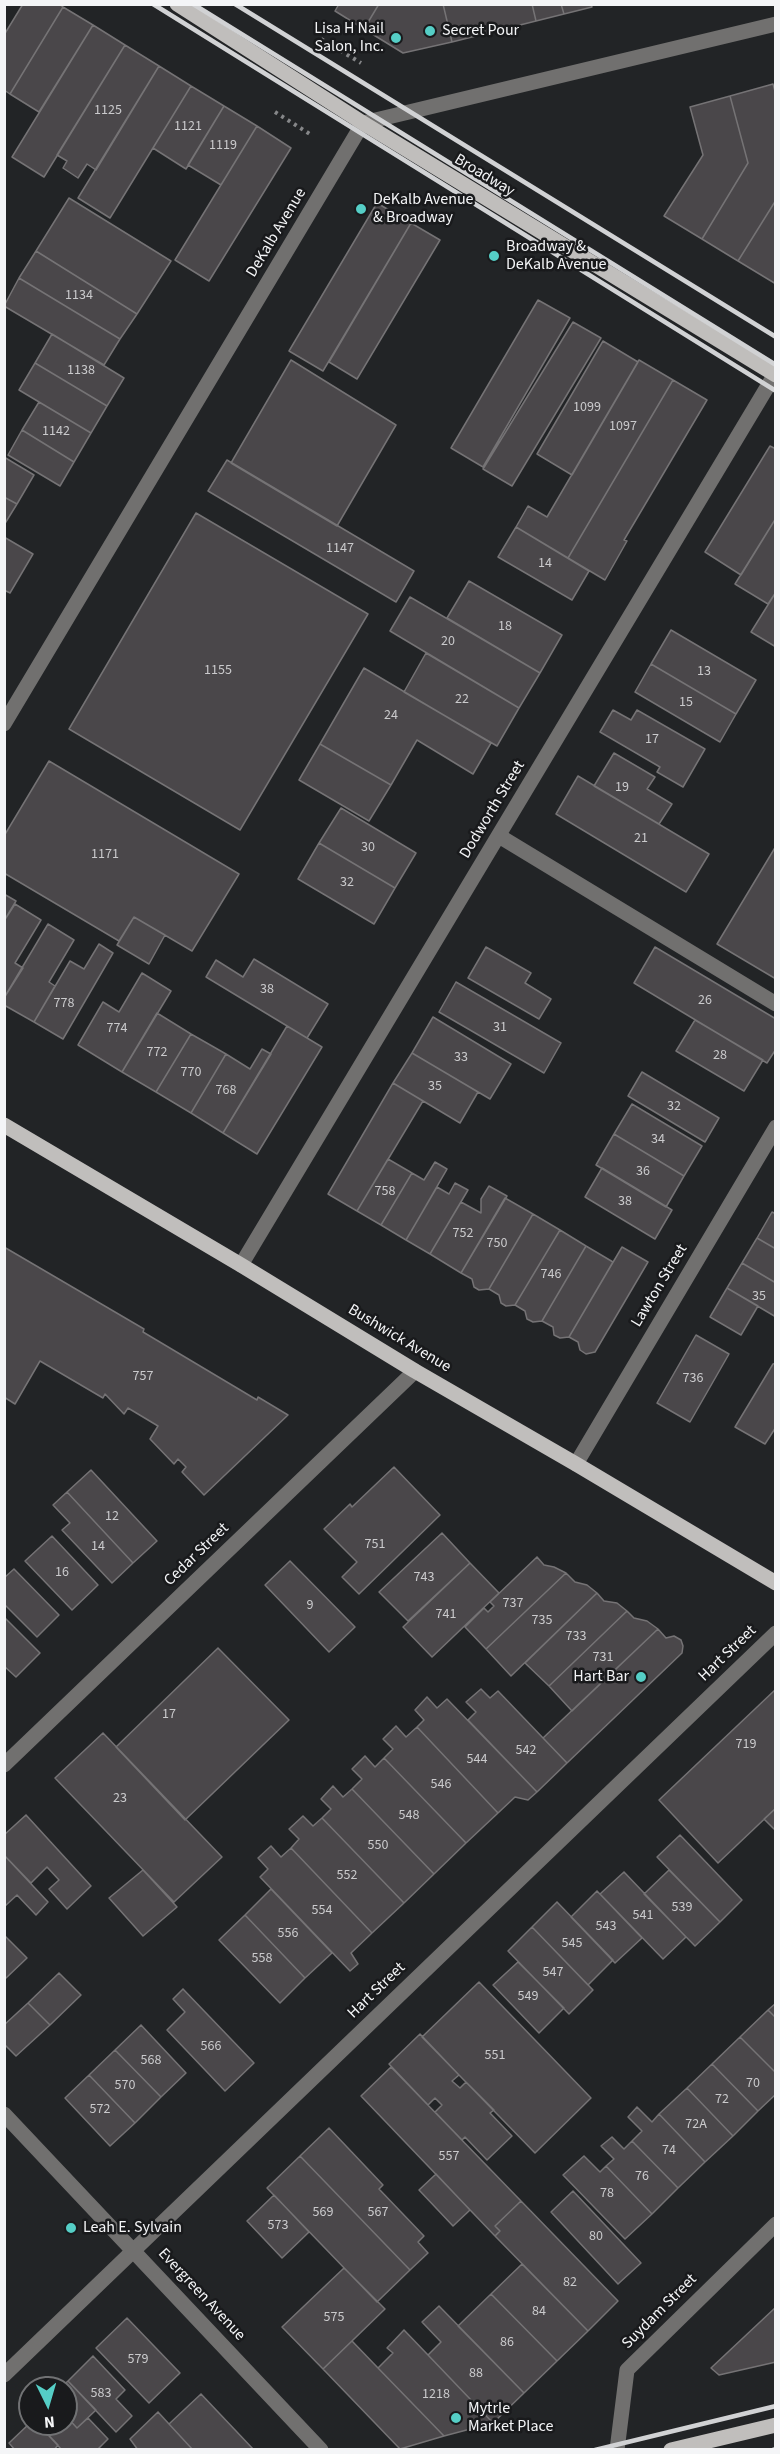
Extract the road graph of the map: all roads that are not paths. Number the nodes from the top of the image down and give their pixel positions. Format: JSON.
{"nodes":[{"id":1,"x":177,"y":4,"type":"edge"},
{"id":2,"x":776,"y":24,"type":"edge"},
{"id":3,"x":363,"y":123,"type":"junction"},
{"id":4,"x":775,"y":374,"type":"edge"},
{"id":5,"x":4,"y":724,"type":"edge"},
{"id":6,"x":499,"y":836,"type":"junction"},
{"id":7,"x":776,"y":1004,"type":"edge"},
{"id":8,"x":4,"y":1125,"type":"edge"},
{"id":9,"x":776,"y":1127,"type":"edge"},
{"id":10,"x":241,"y":1265,"type":"junction"},
{"id":11,"x":415,"y":1371,"type":"junction"},
{"id":12,"x":576,"y":1464,"type":"junction"},
{"id":13,"x":776,"y":1583,"type":"edge"},
{"id":14,"x":776,"y":1633,"type":"edge"},
{"id":15,"x":4,"y":1765,"type":"edge"},
{"id":16,"x":4,"y":2114,"type":"edge"},
{"id":17,"x":776,"y":2224,"type":"edge"},
{"id":18,"x":134,"y":2250,"type":"junction"},
{"id":19,"x":4,"y":2375,"type":"edge"},
{"id":20,"x":776,"y":2425,"type":"edge"},
{"id":21,"x":321,"y":2450,"type":"edge"},
{"id":22,"x":617,"y":2450,"type":"edge"},
{"id":23,"x":671,"y":2450,"type":"edge"}],
"edges":[{"from":1,"to":3,"type":"main road","name":"Broadway"},
{"from":2,"to":3,"type":"street"},
{"from":3,"to":4,"type":"main road","name":"Broadway"},
{"from":3,"to":5,"type":"street","name":"DeKalb Avenue"},
{"from":4,"to":6,"type":"street","name":"Dodworth Street"},
{"from":6,"to":7,"type":"street"},
{"from":6,"to":10,"type":"street","name":"Dodworth Street"},
{"from":8,"to":10,"type":"main road","name":"Bushwick Avenue"},
{"from":9,"to":12,"type":"street","name":"Lawton Street"},
{"from":10,"to":11,"type":"main road","name":"Bushwick Avenue"},
{"from":11,"to":12,"type":"main road","name":"Bushwick Avenue"},
{"from":11,"to":15,"type":"street","name":"Cedar Street"},
{"from":12,"to":13,"type":"main road","name":"Bushwick Avenue"},
{"from":14,"to":18,"type":"street","name":"Hart Street"},
{"from":16,"to":18,"type":"street","name":"Evergreen Avenue"},
{"from":17,"to":22,"type":"street","name":"Suydam Street"},
{"from":18,"to":19,"type":"street","name":"Hart Street"},
{"from":18,"to":21,"type":"street","name":"Evergreen Avenue"},
{"from":20,"to":23,"type":"main road"}]}
